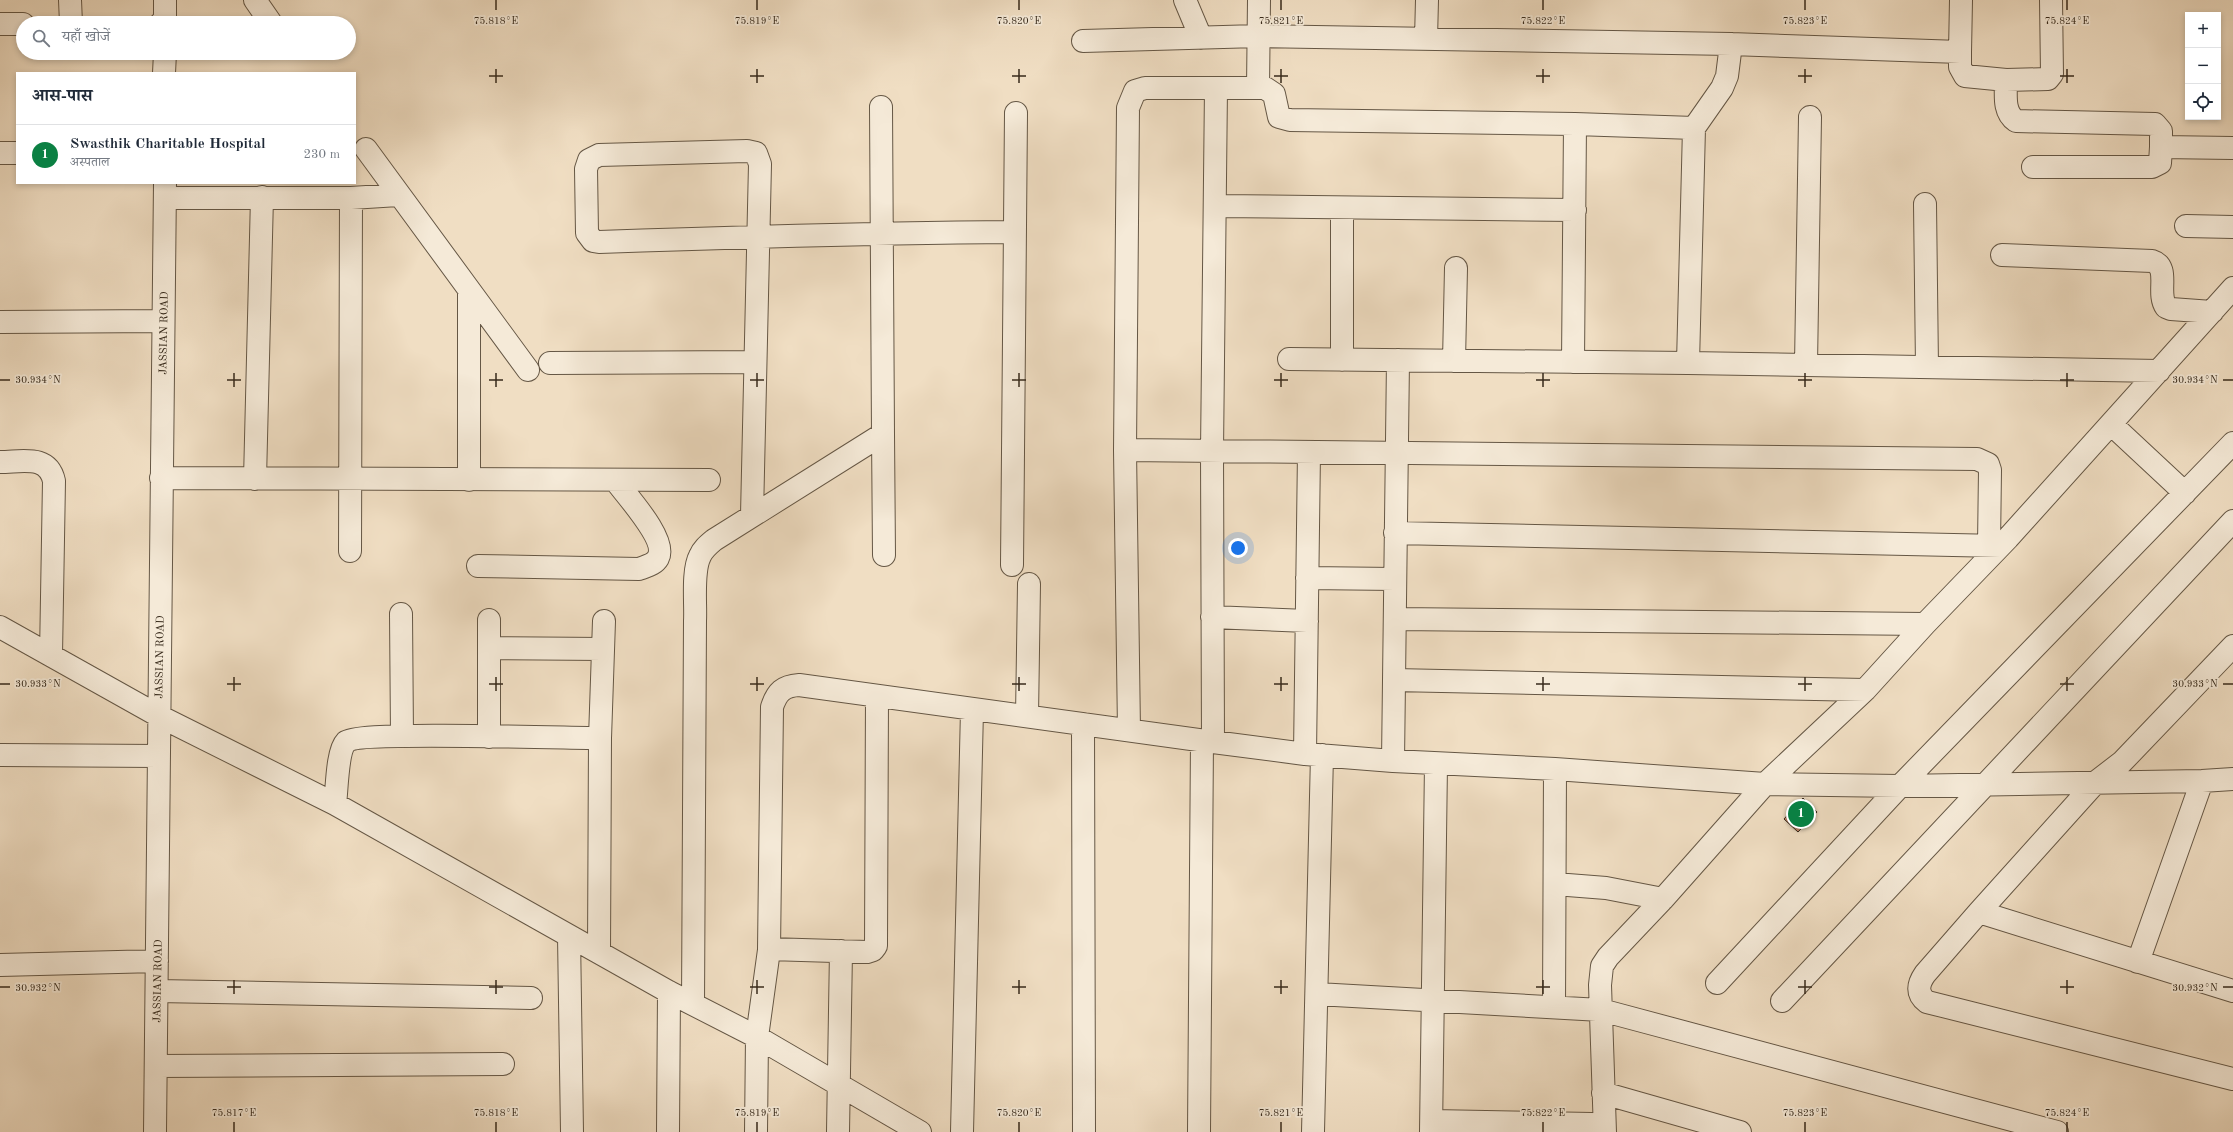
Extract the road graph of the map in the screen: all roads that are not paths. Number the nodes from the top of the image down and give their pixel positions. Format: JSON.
{"nodes":[{"id":1,"x":70,"y":0,"type":"edge"},
{"id":2,"x":165,"y":0,"type":"edge"},
{"id":3,"x":255,"y":0,"type":"edge"},
{"id":4,"x":1185,"y":0,"type":"edge"},
{"id":5,"x":1259,"y":0,"type":"edge"},
{"id":6,"x":1427,"y":0,"type":"edge"},
{"id":7,"x":1961,"y":0,"type":"edge"},
{"id":8,"x":2051,"y":0,"type":"edge"},
{"id":9,"x":71,"y":16,"type":"edge"},
{"id":10,"x":165,"y":16,"type":"edge"},
{"id":11,"x":266,"y":16,"type":"edge"},
{"id":12,"x":0,"y":24,"type":"edge"},
{"id":13,"x":16,"y":24,"type":"edge"},
{"id":14,"x":1258,"y":36,"type":"junction"},
{"id":15,"x":1201,"y":38,"type":"junction"},
{"id":16,"x":1426,"y":39,"type":"junction"},
{"id":17,"x":1084,"y":41,"type":"dead end"},
{"id":18,"x":1731,"y":44,"type":"junction"},
{"id":19,"x":1960,"y":52,"type":"junction"},
{"id":20,"x":165,"y":60,"type":"edge"},
{"id":21,"x":164,"y":72,"type":"edge"},
{"id":22,"x":2006,"y":80,"type":"junction"},
{"id":23,"x":1216,"y":88,"type":"junction"},
{"id":24,"x":1258,"y":88,"type":"junction"},
{"id":25,"x":881,"y":107,"type":"dead end"},
{"id":26,"x":1016,"y":114,"type":"dead end"},
{"id":27,"x":1810,"y":117,"type":"dead end"},
{"id":28,"x":1575,"y":124,"type":"junction"},
{"id":29,"x":1694,"y":128,"type":"junction"},
{"id":30,"x":2161,"y":147,"type":"junction"},
{"id":31,"x":2233,"y":148,"type":"edge"},
{"id":32,"x":366,"y":149,"type":"dead end"},
{"id":33,"x":0,"y":153,"type":"edge"},
{"id":34,"x":16,"y":153,"type":"edge"},
{"id":35,"x":2033,"y":167,"type":"dead end"},
{"id":36,"x":165,"y":190,"type":"edge"},
{"id":37,"x":398,"y":195,"type":"junction"},
{"id":38,"x":262,"y":197,"type":"junction"},
{"id":39,"x":350,"y":198,"type":"junction"},
{"id":40,"x":1925,"y":204,"type":"dead end"},
{"id":41,"x":1216,"y":206,"type":"junction"},
{"id":42,"x":1342,"y":208,"type":"junction"},
{"id":43,"x":1575,"y":210,"type":"junction"},
{"id":44,"x":2186,"y":226,"type":"dead end"},
{"id":45,"x":2233,"y":227,"type":"edge"},
{"id":46,"x":1015,"y":232,"type":"junction"},
{"id":47,"x":883,"y":233,"type":"junction"},
{"id":48,"x":758,"y":236,"type":"junction"},
{"id":49,"x":2002,"y":255,"type":"dead end"},
{"id":50,"x":1456,"y":268,"type":"dead end"},
{"id":51,"x":2233,"y":288,"type":"edge"},
{"id":52,"x":469,"y":290,"type":"junction"},
{"id":53,"x":2212,"y":312,"type":"junction"},
{"id":54,"x":162,"y":321,"type":"junction"},
{"id":55,"x":0,"y":322,"type":"edge"},
{"id":56,"x":1289,"y":359,"type":"dead end"},
{"id":57,"x":1342,"y":360,"type":"junction"},
{"id":58,"x":1398,"y":360,"type":"junction"},
{"id":59,"x":1454,"y":361,"type":"junction"},
{"id":60,"x":755,"y":362,"type":"junction"},
{"id":61,"x":1573,"y":362,"type":"junction"},
{"id":62,"x":550,"y":363,"type":"dead end"},
{"id":63,"x":1688,"y":363,"type":"junction"},
{"id":64,"x":1806,"y":365,"type":"junction"},
{"id":65,"x":1927,"y":366,"type":"junction"},
{"id":66,"x":528,"y":370,"type":"dead end"},
{"id":67,"x":2159,"y":371,"type":"junction"},
{"id":68,"x":2111,"y":424,"type":"junction"},
{"id":69,"x":883,"y":434,"type":"junction"},
{"id":70,"x":2233,"y":444,"type":"edge"},
{"id":71,"x":1125,"y":450,"type":"junction"},
{"id":72,"x":1212,"y":451,"type":"junction"},
{"id":73,"x":1309,"y":452,"type":"junction"},
{"id":74,"x":1396,"y":452,"type":"junction"},
{"id":75,"x":0,"y":462,"type":"edge"},
{"id":76,"x":161,"y":478,"type":"junction"},
{"id":77,"x":255,"y":479,"type":"junction"},
{"id":78,"x":350,"y":479,"type":"junction"},
{"id":79,"x":469,"y":480,"type":"junction"},
{"id":80,"x":615,"y":480,"type":"junction"},
{"id":81,"x":708,"y":480,"type":"dead end"},
{"id":82,"x":2185,"y":493,"type":"junction"},
{"id":83,"x":752,"y":515,"type":"junction"},
{"id":84,"x":2233,"y":521,"type":"edge"},
{"id":85,"x":1395,"y":533,"type":"junction"},
{"id":86,"x":1995,"y":546,"type":"junction"},
{"id":87,"x":350,"y":551,"type":"dead end"},
{"id":88,"x":884,"y":555,"type":"dead end"},
{"id":89,"x":1012,"y":565,"type":"dead end"},
{"id":90,"x":478,"y":566,"type":"dead end"},
{"id":91,"x":1307,"y":578,"type":"junction"},
{"id":92,"x":1395,"y":579,"type":"junction"},
{"id":93,"x":1029,"y":584,"type":"dead end"},
{"id":94,"x":401,"y":614,"type":"dead end"},
{"id":95,"x":1212,"y":617,"type":"junction"},
{"id":96,"x":1395,"y":619,"type":"junction"},
{"id":97,"x":489,"y":620,"type":"dead end"},
{"id":98,"x":604,"y":620,"type":"dead end"},
{"id":99,"x":1307,"y":620,"type":"junction"},
{"id":100,"x":1925,"y":624,"type":"junction"},
{"id":101,"x":0,"y":627,"type":"edge"},
{"id":102,"x":2233,"y":646,"type":"edge"},
{"id":103,"x":489,"y":648,"type":"junction"},
{"id":104,"x":603,"y":649,"type":"junction"},
{"id":105,"x":51,"y":655,"type":"junction"},
{"id":106,"x":1394,"y":680,"type":"junction"},
{"id":107,"x":1865,"y":690,"type":"junction"},
{"id":108,"x":877,"y":696,"type":"junction"},
{"id":109,"x":972,"y":710,"type":"junction"},
{"id":110,"x":159,"y":716,"type":"junction"},
{"id":111,"x":1028,"y":716,"type":"junction"},
{"id":112,"x":1083,"y":724,"type":"junction"},
{"id":113,"x":1129,"y":730,"type":"junction"},
{"id":114,"x":402,"y":736,"type":"junction"},
{"id":115,"x":489,"y":738,"type":"junction"},
{"id":116,"x":600,"y":738,"type":"junction"},
{"id":117,"x":1208,"y":742,"type":"junction"},
{"id":118,"x":1313,"y":754,"type":"junction"},
{"id":119,"x":0,"y":755,"type":"edge"},
{"id":120,"x":159,"y":756,"type":"junction"},
{"id":121,"x":1393,"y":761,"type":"junction"},
{"id":122,"x":1436,"y":764,"type":"junction"},
{"id":123,"x":1555,"y":769,"type":"junction"},
{"id":124,"x":2233,"y":779,"type":"edge"},
{"id":125,"x":2202,"y":781,"type":"junction"},
{"id":126,"x":2096,"y":782,"type":"junction"},
{"id":127,"x":1765,"y":784,"type":"junction"},
{"id":128,"x":1985,"y":784,"type":"junction"},
{"id":129,"x":1900,"y":786,"type":"junction"},
{"id":130,"x":335,"y":804,"type":"junction"},
{"id":131,"x":1555,"y":884,"type":"junction"},
{"id":132,"x":1663,"y":899,"type":"junction"},
{"id":133,"x":1978,"y":912,"type":"junction"},
{"id":134,"x":570,"y":936,"type":"junction"},
{"id":135,"x":769,"y":949,"type":"junction"},
{"id":136,"x":841,"y":951,"type":"junction"},
{"id":137,"x":599,"y":952,"type":"junction"},
{"id":138,"x":157,"y":961,"type":"junction"},
{"id":139,"x":2138,"y":962,"type":"junction"},
{"id":140,"x":0,"y":965,"type":"edge"},
{"id":141,"x":1717,"y":983,"type":"dead end"},
{"id":142,"x":156,"y":991,"type":"junction"},
{"id":143,"x":2233,"y":991,"type":"edge"},
{"id":144,"x":670,"y":992,"type":"junction"},
{"id":145,"x":1317,"y":994,"type":"junction"},
{"id":146,"x":531,"y":998,"type":"dead end"},
{"id":147,"x":1433,"y":1000,"type":"junction"},
{"id":148,"x":1782,"y":1001,"type":"dead end"},
{"id":149,"x":693,"y":1004,"type":"junction"},
{"id":150,"x":1554,"y":1007,"type":"junction"},
{"id":151,"x":1601,"y":1010,"type":"junction"},
{"id":152,"x":757,"y":1037,"type":"junction"},
{"id":153,"x":504,"y":1064,"type":"dead end"},
{"id":154,"x":156,"y":1066,"type":"junction"},
{"id":155,"x":2233,"y":1079,"type":"edge"},
{"id":156,"x":839,"y":1085,"type":"junction"},
{"id":157,"x":1603,"y":1093,"type":"junction"},
{"id":158,"x":1431,"y":1127,"type":"edge"},
{"id":159,"x":1598,"y":1128,"type":"edge"},
{"id":160,"x":155,"y":1132,"type":"edge"},
{"id":161,"x":572,"y":1132,"type":"edge"},
{"id":162,"x":668,"y":1132,"type":"edge"},
{"id":163,"x":756,"y":1132,"type":"edge"},
{"id":164,"x":838,"y":1132,"type":"edge"},
{"id":165,"x":920,"y":1132,"type":"edge"},
{"id":166,"x":962,"y":1132,"type":"edge"},
{"id":167,"x":1084,"y":1132,"type":"edge"},
{"id":168,"x":1199,"y":1132,"type":"edge"},
{"id":169,"x":1313,"y":1132,"type":"edge"},
{"id":170,"x":1740,"y":1132,"type":"edge"},
{"id":171,"x":2057,"y":1132,"type":"edge"}],
"edges":[{"from":1,"to":9,"type":"street"},
{"from":2,"to":10,"type":"street"},
{"from":3,"to":11,"type":"street"},
{"from":4,"to":15,"type":"street"},
{"from":5,"to":14,"type":"street"},
{"from":6,"to":16,"type":"street"},
{"from":7,"to":19,"type":"street"},
{"from":8,"to":22,"type":"street"},
{"from":12,"to":13,"type":"street"},
{"from":14,"to":15,"type":"street"},
{"from":14,"to":16,"type":"street"},
{"from":14,"to":24,"type":"street"},
{"from":15,"to":17,"type":"street"},
{"from":16,"to":18,"type":"street"},
{"from":18,"to":19,"type":"street"},
{"from":18,"to":29,"type":"street"},
{"from":19,"to":22,"type":"street"},
{"from":20,"to":21,"type":"street"},
{"from":22,"to":30,"type":"street"},
{"from":23,"to":24,"type":"street"},
{"from":23,"to":41,"type":"street"},
{"from":23,"to":71,"type":"street"},
{"from":24,"to":28,"type":"street"},
{"from":25,"to":47,"type":"street"},
{"from":26,"to":46,"type":"street"},
{"from":27,"to":64,"type":"street"},
{"from":28,"to":29,"type":"street"},
{"from":28,"to":43,"type":"street"},
{"from":29,"to":63,"type":"street"},
{"from":30,"to":31,"type":"street"},
{"from":30,"to":35,"type":"street"},
{"from":32,"to":37,"type":"street"},
{"from":33,"to":34,"type":"street"},
{"from":36,"to":38,"type":"street"},
{"from":36,"to":54,"type":"street","name":"JASSIAN ROAD"},
{"from":37,"to":39,"type":"street"},
{"from":37,"to":52,"type":"street"},
{"from":38,"to":39,"type":"street"},
{"from":38,"to":77,"type":"street"},
{"from":39,"to":78,"type":"street"},
{"from":40,"to":65,"type":"street"},
{"from":41,"to":42,"type":"street"},
{"from":41,"to":72,"type":"street"},
{"from":42,"to":43,"type":"street"},
{"from":42,"to":57,"type":"street"},
{"from":43,"to":61,"type":"street"},
{"from":44,"to":45,"type":"street"},
{"from":46,"to":47,"type":"street"},
{"from":46,"to":89,"type":"street"},
{"from":47,"to":48,"type":"street"},
{"from":47,"to":69,"type":"street"},
{"from":48,"to":48,"type":"street"},
{"from":48,"to":60,"type":"street"},
{"from":49,"to":53,"type":"street"},
{"from":50,"to":59,"type":"street"},
{"from":51,"to":53,"type":"street"},
{"from":52,"to":66,"type":"street"},
{"from":52,"to":79,"type":"street"},
{"from":53,"to":67,"type":"street"},
{"from":54,"to":55,"type":"street"},
{"from":54,"to":76,"type":"street","name":"JASSIAN ROAD"},
{"from":56,"to":57,"type":"street"},
{"from":57,"to":58,"type":"street"},
{"from":58,"to":59,"type":"street"},
{"from":58,"to":74,"type":"street"},
{"from":59,"to":61,"type":"street"},
{"from":60,"to":62,"type":"street"},
{"from":60,"to":83,"type":"street"},
{"from":61,"to":63,"type":"street"},
{"from":63,"to":64,"type":"street"},
{"from":64,"to":65,"type":"street"},
{"from":65,"to":67,"type":"street"},
{"from":67,"to":68,"type":"street"},
{"from":68,"to":82,"type":"street"},
{"from":68,"to":86,"type":"street"},
{"from":69,"to":83,"type":"street"},
{"from":69,"to":88,"type":"street"},
{"from":70,"to":82,"type":"street"},
{"from":71,"to":72,"type":"street"},
{"from":71,"to":113,"type":"street"},
{"from":72,"to":73,"type":"street"},
{"from":72,"to":95,"type":"street"},
{"from":73,"to":74,"type":"street"},
{"from":73,"to":91,"type":"street"},
{"from":74,"to":85,"type":"street"},
{"from":74,"to":86,"type":"street"},
{"from":75,"to":105,"type":"street"},
{"from":76,"to":77,"type":"street"},
{"from":76,"to":110,"type":"street","name":"JASSIAN ROAD"},
{"from":77,"to":78,"type":"street"},
{"from":78,"to":79,"type":"street"},
{"from":78,"to":87,"type":"street"},
{"from":79,"to":80,"type":"street"},
{"from":80,"to":81,"type":"street"},
{"from":80,"to":90,"type":"street"},
{"from":82,"to":129,"type":"street"},
{"from":83,"to":149,"type":"street"},
{"from":84,"to":128,"type":"street"},
{"from":85,"to":86,"type":"street"},
{"from":85,"to":92,"type":"street"},
{"from":86,"to":100,"type":"street"},
{"from":91,"to":92,"type":"street"},
{"from":91,"to":99,"type":"street"},
{"from":92,"to":96,"type":"street"},
{"from":93,"to":111,"type":"street"},
{"from":94,"to":114,"type":"street"},
{"from":95,"to":99,"type":"street"},
{"from":95,"to":117,"type":"street"},
{"from":96,"to":100,"type":"street"},
{"from":96,"to":106,"type":"street"},
{"from":97,"to":103,"type":"street"},
{"from":98,"to":104,"type":"street"},
{"from":99,"to":118,"type":"street"},
{"from":100,"to":107,"type":"street"},
{"from":101,"to":105,"type":"street"},
{"from":102,"to":126,"type":"street"},
{"from":103,"to":104,"type":"street"},
{"from":103,"to":115,"type":"street"},
{"from":104,"to":116,"type":"street"},
{"from":105,"to":110,"type":"street"},
{"from":106,"to":107,"type":"street"},
{"from":106,"to":121,"type":"street"},
{"from":107,"to":127,"type":"street"},
{"from":108,"to":109,"type":"street"},
{"from":108,"to":135,"type":"street"},
{"from":108,"to":136,"type":"street"},
{"from":109,"to":111,"type":"street"},
{"from":109,"to":166,"type":"street"},
{"from":110,"to":120,"type":"street","name":"JASSIAN ROAD"},
{"from":110,"to":130,"type":"street"},
{"from":111,"to":112,"type":"street"},
{"from":112,"to":113,"type":"street"},
{"from":112,"to":167,"type":"street"},
{"from":113,"to":117,"type":"street"},
{"from":114,"to":115,"type":"street"},
{"from":114,"to":130,"type":"street"},
{"from":115,"to":116,"type":"street"},
{"from":116,"to":137,"type":"street"},
{"from":117,"to":118,"type":"street"},
{"from":117,"to":168,"type":"street"},
{"from":118,"to":121,"type":"street"},
{"from":118,"to":145,"type":"street"},
{"from":119,"to":120,"type":"street"},
{"from":120,"to":138,"type":"street","name":"JASSIAN ROAD"},
{"from":121,"to":122,"type":"street"},
{"from":122,"to":123,"type":"street"},
{"from":122,"to":147,"type":"street"},
{"from":123,"to":127,"type":"street"},
{"from":123,"to":131,"type":"street"},
{"from":124,"to":125,"type":"street"},
{"from":125,"to":126,"type":"street"},
{"from":125,"to":139,"type":"street"},
{"from":126,"to":128,"type":"street"},
{"from":126,"to":133,"type":"street"},
{"from":127,"to":129,"type":"street"},
{"from":127,"to":132,"type":"street"},
{"from":128,"to":129,"type":"street"},
{"from":128,"to":148,"type":"street"},
{"from":129,"to":141,"type":"street"},
{"from":130,"to":134,"type":"street"},
{"from":131,"to":132,"type":"street"},
{"from":131,"to":150,"type":"street"},
{"from":132,"to":151,"type":"street"},
{"from":133,"to":139,"type":"street"},
{"from":133,"to":155,"type":"street"},
{"from":134,"to":137,"type":"street"},
{"from":134,"to":161,"type":"street"},
{"from":135,"to":136,"type":"street"},
{"from":135,"to":152,"type":"street"},
{"from":136,"to":156,"type":"street"},
{"from":137,"to":144,"type":"street"},
{"from":138,"to":140,"type":"street"},
{"from":138,"to":142,"type":"street","name":"JASSIAN ROAD"},
{"from":139,"to":143,"type":"street"},
{"from":142,"to":146,"type":"street"},
{"from":142,"to":154,"type":"street","name":"JASSIAN ROAD"},
{"from":144,"to":149,"type":"street"},
{"from":144,"to":162,"type":"street"},
{"from":145,"to":147,"type":"street"},
{"from":145,"to":169,"type":"street"},
{"from":147,"to":150,"type":"street"},
{"from":147,"to":158,"type":"street"},
{"from":149,"to":152,"type":"street"},
{"from":150,"to":151,"type":"street"},
{"from":151,"to":157,"type":"street"},
{"from":151,"to":171,"type":"street"},
{"from":152,"to":156,"type":"street"},
{"from":152,"to":163,"type":"street"},
{"from":153,"to":154,"type":"street"},
{"from":154,"to":160,"type":"street","name":"JASSIAN ROAD"},
{"from":156,"to":164,"type":"street"},
{"from":156,"to":165,"type":"street"},
{"from":157,"to":159,"type":"street"},
{"from":157,"to":170,"type":"street"},
{"from":158,"to":159,"type":"street"}]}
